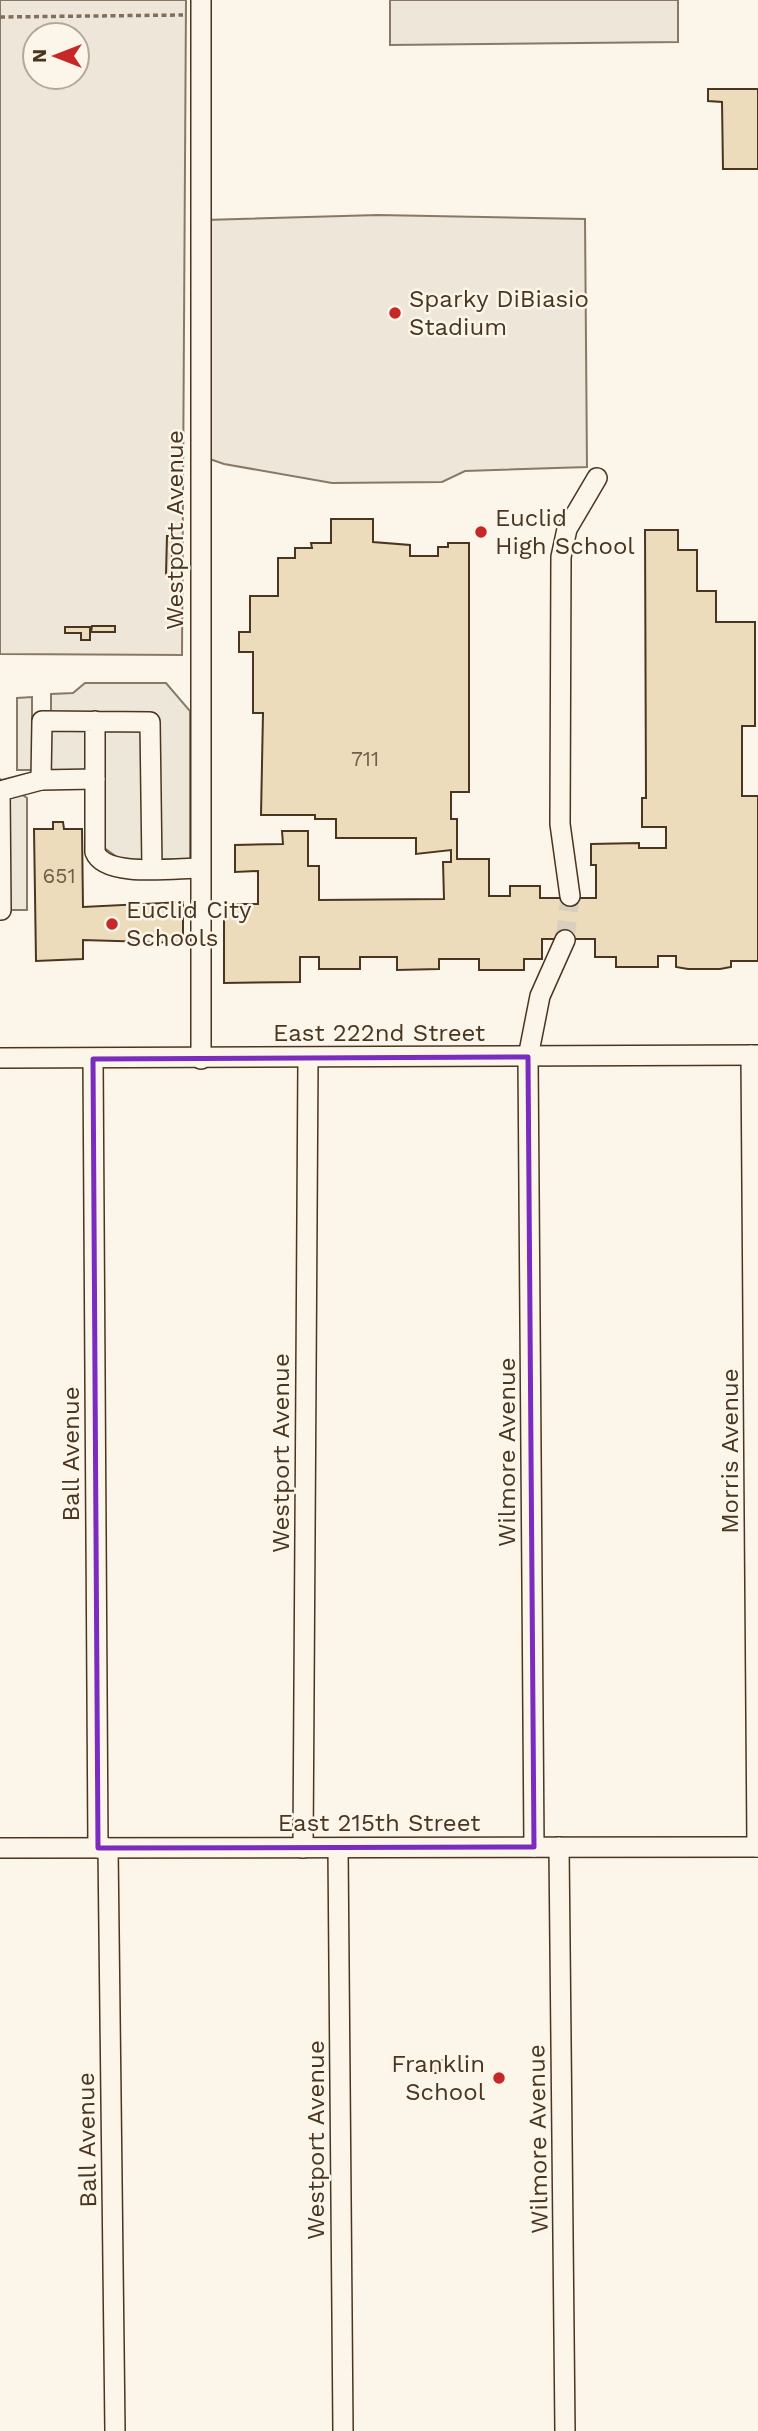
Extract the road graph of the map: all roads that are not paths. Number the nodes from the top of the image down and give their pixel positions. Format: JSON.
{"nodes":[{"id":1,"x":201,"y":0,"type":"edge"},
{"id":2,"x":597,"y":478,"type":"dead end"},
{"id":3,"x":94,"y":721,"type":"junction"},
{"id":4,"x":95,"y":779,"type":"junction"},
{"id":5,"x":41,"y":780,"type":"junction"},
{"id":6,"x":200,"y":867,"type":"junction"},
{"id":7,"x":152,"y":868,"type":"junction"},
{"id":8,"x":569,"y":896,"type":"tunnel mouth"},
{"id":9,"x":1,"y":910,"type":"edge"},
{"id":10,"x":565,"y":940,"type":"tunnel mouth"},
{"id":11,"x":755,"y":1055,"type":"edge"},
{"id":12,"x":528,"y":1057,"type":"junction"},
{"id":13,"x":0,"y":1058,"type":"edge"},
{"id":14,"x":93,"y":1059,"type":"junction"},
{"id":15,"x":201,"y":1059,"type":"junction"},
{"id":16,"x":308,"y":1059,"type":"junction"},
{"id":17,"x":534,"y":1847,"type":"junction"},
{"id":18,"x":559,"y":1847,"type":"junction"},
{"id":19,"x":758,"y":1847,"type":"edge"},
{"id":20,"x":0,"y":1848,"type":"edge"},
{"id":21,"x":103,"y":1848,"type":"junction"},
{"id":22,"x":303,"y":1848,"type":"junction"},
{"id":23,"x":338,"y":1848,"type":"junction"},
{"id":24,"x":115,"y":2431,"type":"edge"},
{"id":25,"x":343,"y":2431,"type":"edge"},
{"id":26,"x":565,"y":2431,"type":"edge"}],
"edges":[{"from":1,"to":6,"type":"street","name":"Westport Avenue"},
{"from":2,"to":8,"type":"street"},
{"from":3,"to":4,"type":"street"},
{"from":3,"to":5,"type":"street"},
{"from":3,"to":7,"type":"street"},
{"from":4,"to":5,"type":"street"},
{"from":4,"to":7,"type":"street"},
{"from":5,"to":9,"type":"street"},
{"from":6,"to":7,"type":"street"},
{"from":6,"to":15,"type":"street","name":"Westport Avenue"},
{"from":10,"to":12,"type":"street","name":"Wilmore Avenue"},
{"from":11,"to":12,"type":"street","name":"East 222nd Street"},
{"from":11,"to":19,"type":"street","name":"Morris Avenue"},
{"from":12,"to":16,"type":"street","name":"East 222nd Street"},
{"from":12,"to":17,"type":"street","name":"Wilmore Avenue"},
{"from":13,"to":14,"type":"street","name":"East 222nd Street"},
{"from":14,"to":15,"type":"street","name":"East 222nd Street"},
{"from":14,"to":21,"type":"street","name":"Ball Avenue"},
{"from":15,"to":16,"type":"street","name":"East 222nd Street"},
{"from":16,"to":22,"type":"street","name":"Westport Avenue"},
{"from":17,"to":18,"type":"street","name":"East 215th Street"},
{"from":17,"to":23,"type":"street","name":"East 215th Street"},
{"from":18,"to":19,"type":"street","name":"East 215th Street"},
{"from":18,"to":26,"type":"street","name":"Wilmore Avenue"},
{"from":20,"to":21,"type":"street","name":"East 215th Street"},
{"from":21,"to":22,"type":"street","name":"East 215th Street"},
{"from":21,"to":24,"type":"street","name":"Ball Avenue"},
{"from":22,"to":23,"type":"street","name":"East 215th Street"},
{"from":23,"to":25,"type":"street","name":"Westport Avenue"}]}
